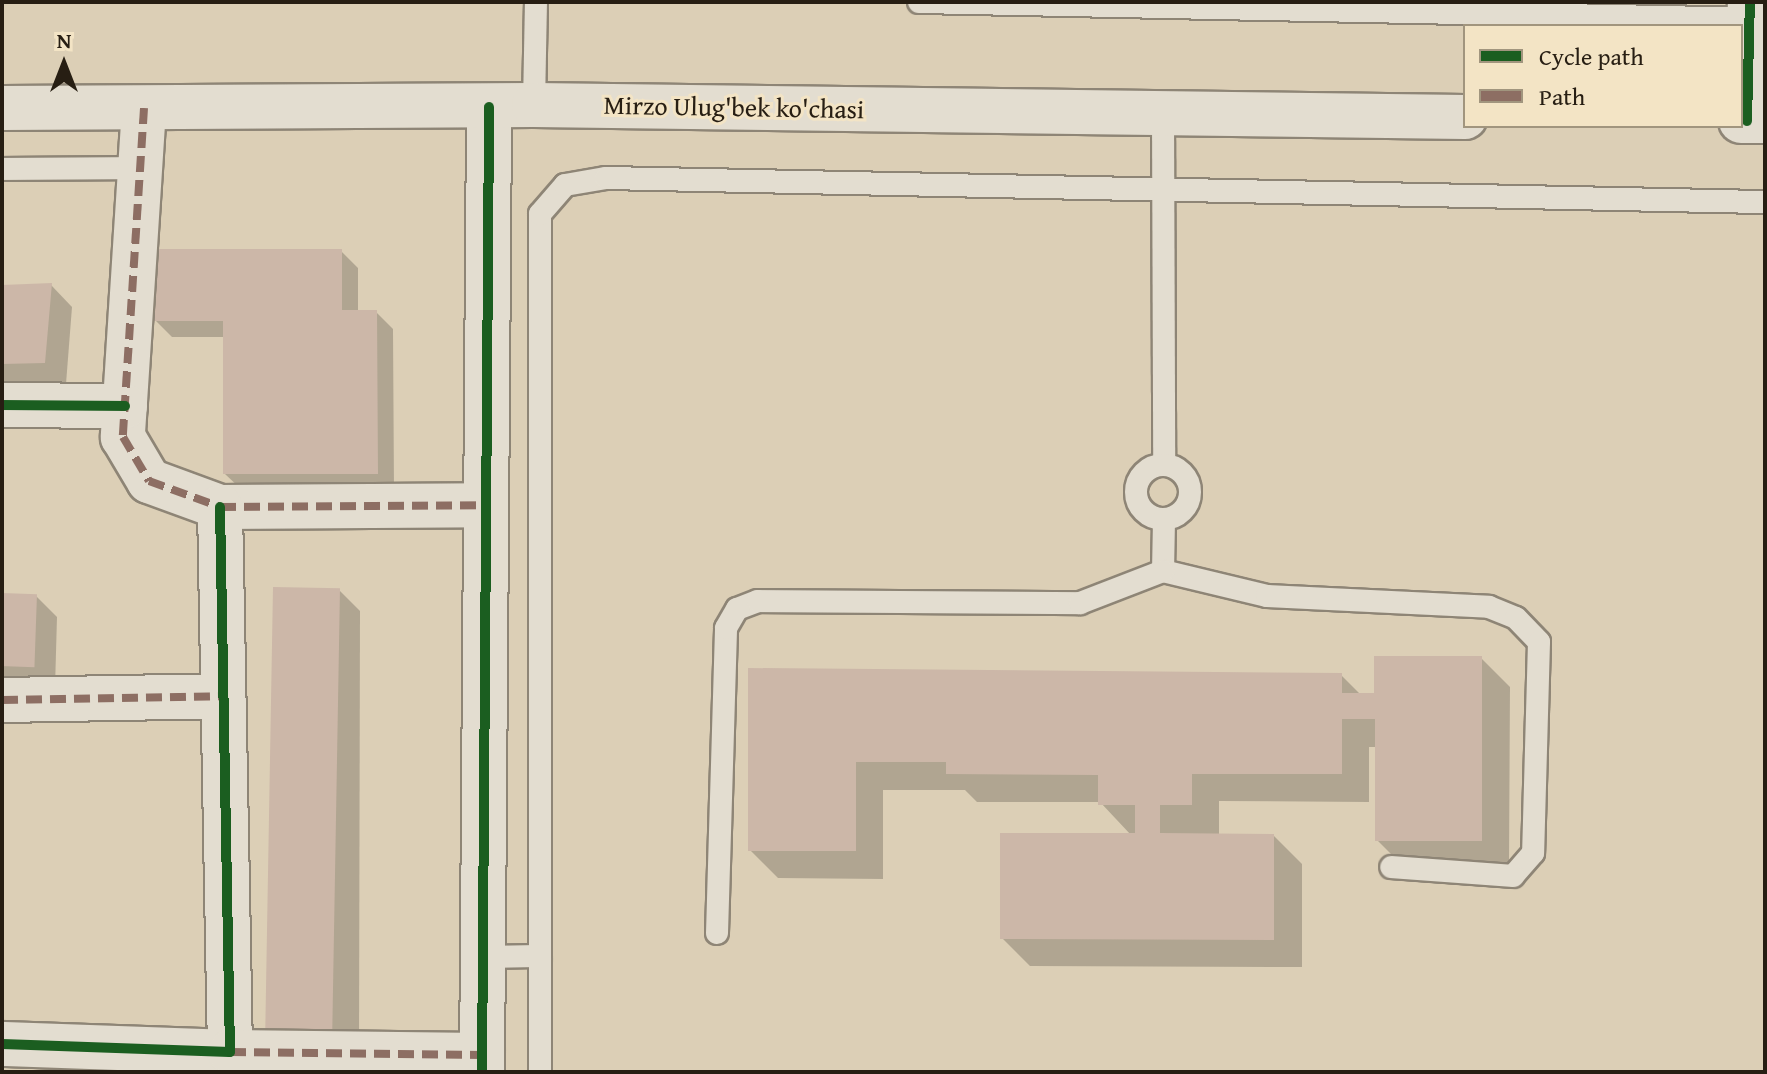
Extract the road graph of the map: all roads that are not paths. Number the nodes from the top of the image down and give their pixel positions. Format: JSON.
{"nodes":[{"id":1,"x":536,"y":2,"type":"edge"},
{"id":2,"x":919,"y":2,"type":"edge"},
{"id":3,"x":1755,"y":13,"type":"edge"},
{"id":4,"x":534,"y":105,"type":"junction"},
{"id":5,"x":489,"y":107,"type":"junction"},
{"id":6,"x":2,"y":108,"type":"edge"},
{"id":7,"x":144,"y":108,"type":"junction"},
{"id":8,"x":1163,"y":113,"type":"junction"},
{"id":9,"x":1463,"y":117,"type":"edge"},
{"id":10,"x":1751,"y":121,"type":"edge"},
{"id":11,"x":140,"y":168,"type":"junction"},
{"id":12,"x":2,"y":169,"type":"edge"},
{"id":13,"x":1163,"y":190,"type":"junction"},
{"id":14,"x":1765,"y":202,"type":"edge"},
{"id":15,"x":2,"y":405,"type":"edge"},
{"id":16,"x":125,"y":406,"type":"junction"},
{"id":17,"x":1164,"y":465,"type":"junction"},
{"id":18,"x":486,"y":505,"type":"junction"},
{"id":19,"x":220,"y":507,"type":"junction"},
{"id":20,"x":1164,"y":520,"type":"junction"},
{"id":21,"x":1163,"y":571,"type":"junction"},
{"id":22,"x":223,"y":696,"type":"junction"},
{"id":23,"x":2,"y":700,"type":"edge"},
{"id":24,"x":1391,"y":867,"type":"dead end"},
{"id":25,"x":717,"y":933,"type":"dead end"},
{"id":26,"x":540,"y":956,"type":"junction"},
{"id":27,"x":483,"y":957,"type":"junction"},
{"id":28,"x":2,"y":1044,"type":"edge"},
{"id":29,"x":230,"y":1052,"type":"junction"},
{"id":30,"x":482,"y":1064,"type":"edge"},
{"id":31,"x":540,"y":1072,"type":"edge"}],
"edges":[{"from":1,"to":4,"type":"lane"},
{"from":2,"to":3,"type":"lane"},
{"from":3,"to":10,"type":"street"},
{"from":4,"to":5,"type":"street","name":"Mirzo Ulug'bek ko'chasi"},
{"from":4,"to":8,"type":"street","name":"Mirzo Ulug'bek ko'chasi"},
{"from":5,"to":7,"type":"street","name":"Mirzo Ulug'bek ko'chasi"},
{"from":5,"to":18,"type":"street"},
{"from":6,"to":7,"type":"street","name":"Mirzo Ulug'bek ko'chasi"},
{"from":7,"to":11,"type":"street"},
{"from":8,"to":9,"type":"street","name":"Mirzo Ulug'bek ko'chasi"},
{"from":8,"to":13,"type":"lane"},
{"from":11,"to":12,"type":"lane"},
{"from":11,"to":16,"type":"street"},
{"from":13,"to":14,"type":"lane"},
{"from":13,"to":17,"type":"lane"},
{"from":13,"to":26,"type":"lane"},
{"from":15,"to":16,"type":"street"},
{"from":16,"to":19,"type":"street"},
{"from":17,"to":20,"type":"lane"},
{"from":17,"to":20,"type":"lane"},
{"from":18,"to":19,"type":"street"},
{"from":18,"to":27,"type":"street"},
{"from":19,"to":22,"type":"street"},
{"from":20,"to":21,"type":"lane"},
{"from":21,"to":24,"type":"lane"},
{"from":21,"to":25,"type":"lane"},
{"from":22,"to":23,"type":"street"},
{"from":22,"to":29,"type":"street"},
{"from":26,"to":27,"type":"lane"},
{"from":26,"to":31,"type":"lane"},
{"from":27,"to":30,"type":"street"},
{"from":28,"to":29,"type":"street"},
{"from":29,"to":30,"type":"street"}]}
